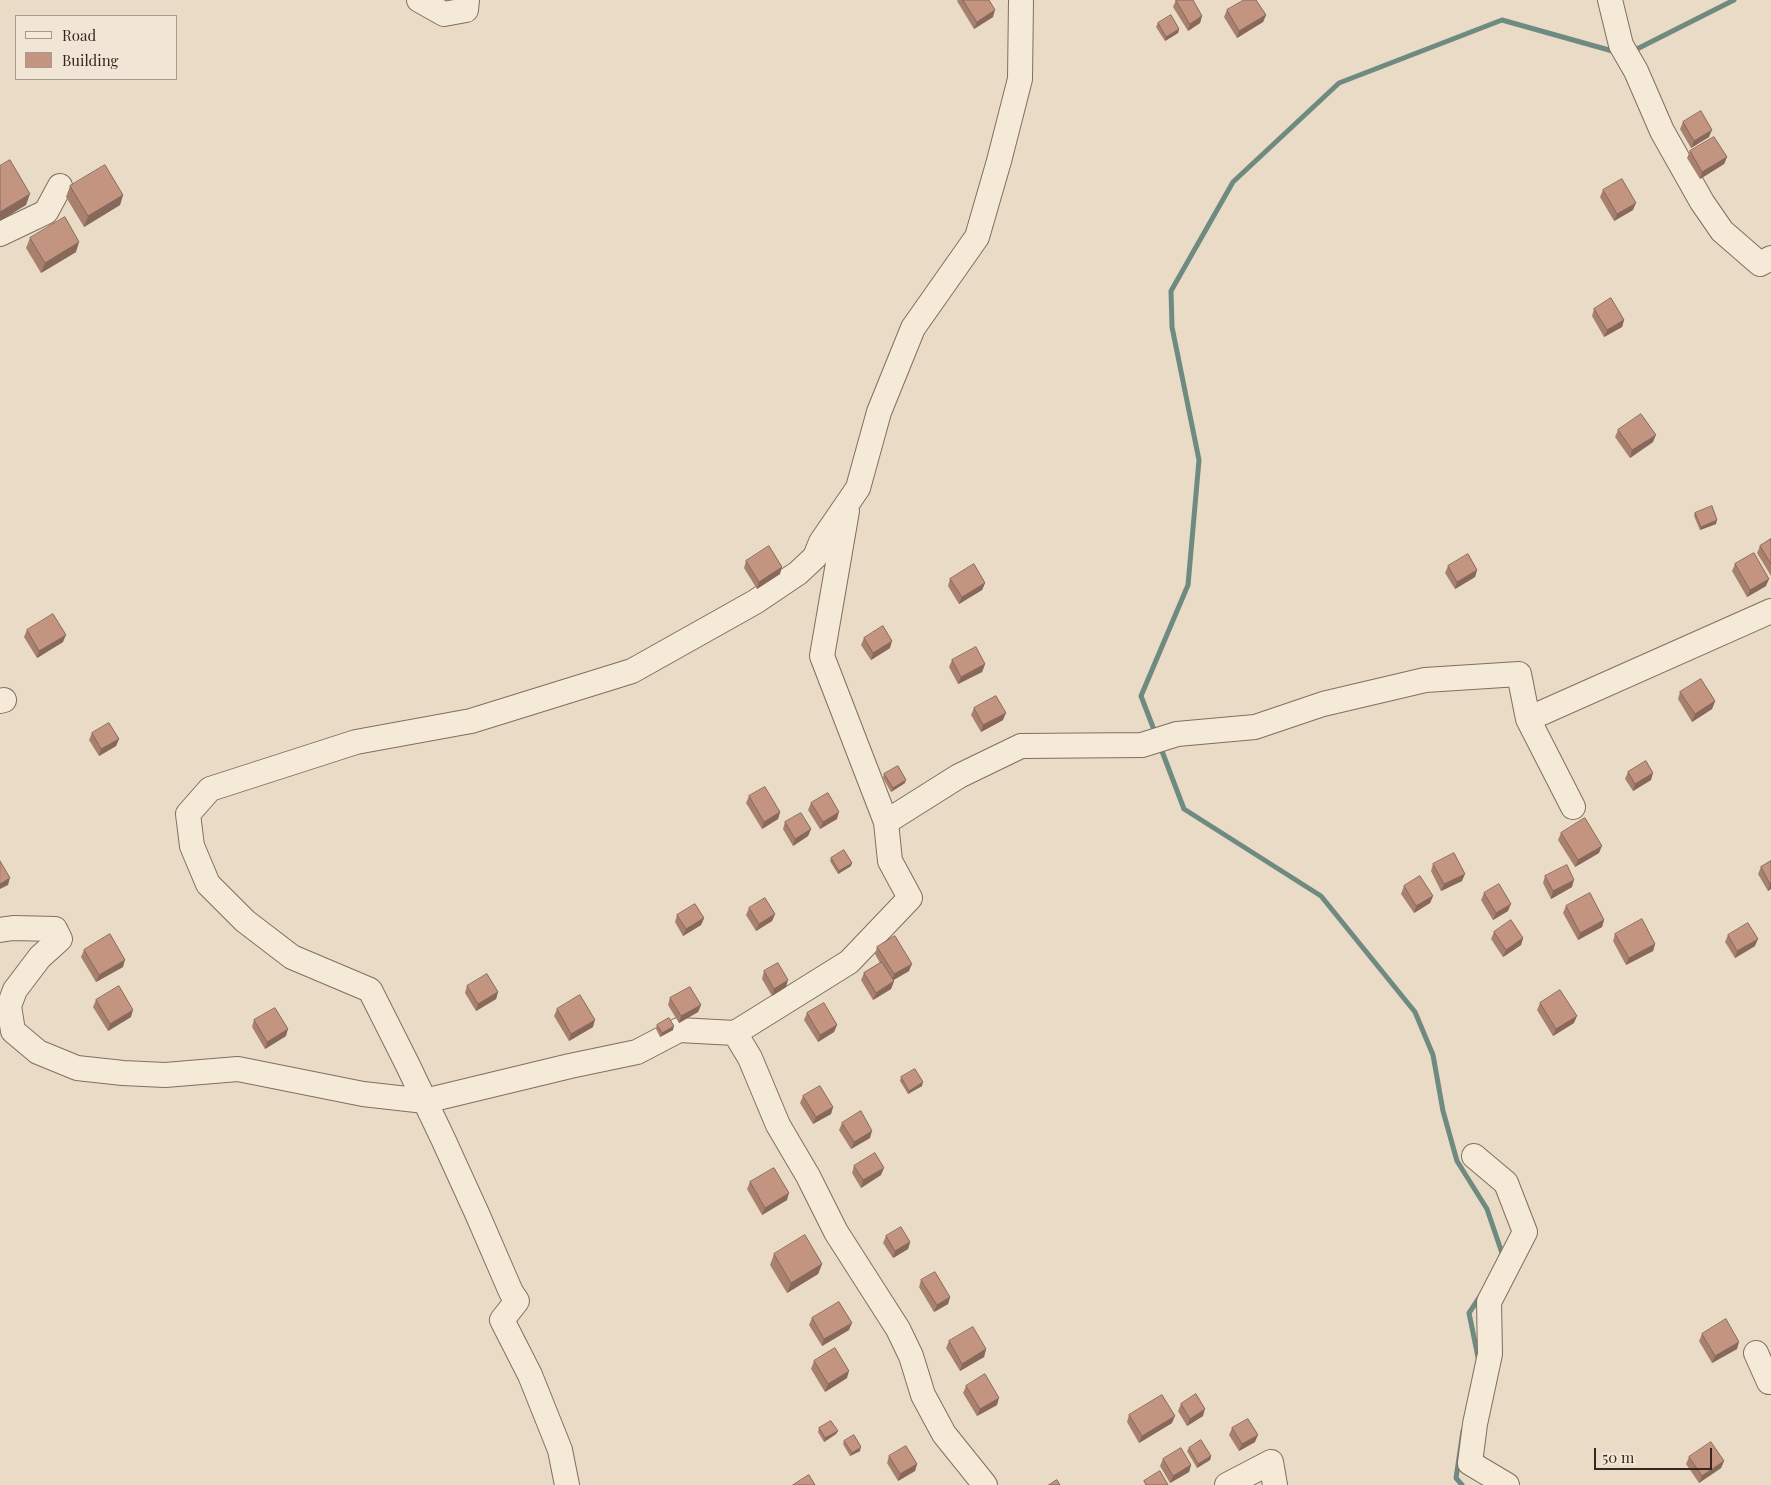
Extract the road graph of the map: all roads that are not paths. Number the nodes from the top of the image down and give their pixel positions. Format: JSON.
{"nodes":[{"id":1,"x":419,"y":0,"type":"edge"},
{"id":2,"x":467,"y":0,"type":"edge"},
{"id":3,"x":1021,"y":0,"type":"edge"},
{"id":4,"x":1610,"y":0,"type":"edge"},
{"id":5,"x":60,"y":186,"type":"dead end"},
{"id":6,"x":0,"y":234,"type":"edge"},
{"id":7,"x":1771,"y":258,"type":"edge"},
{"id":8,"x":849,"y":502,"type":"junction"},
{"id":9,"x":1771,"y":611,"type":"edge"},
{"id":10,"x":1528,"y":719,"type":"junction"},
{"id":11,"x":1573,"y":807,"type":"dead end"},
{"id":12,"x":886,"y":822,"type":"junction"},
{"id":13,"x":0,"y":930,"type":"edge"},
{"id":14,"x":735,"y":1033,"type":"junction"},
{"id":15,"x":425,"y":1101,"type":"junction"},
{"id":16,"x":1474,"y":1156,"type":"dead end"},
{"id":17,"x":1756,"y":1353,"type":"dead end"},
{"id":18,"x":1771,"y":1381,"type":"edge"},
{"id":19,"x":567,"y":1485,"type":"edge"},
{"id":20,"x":985,"y":1485,"type":"edge"},
{"id":21,"x":1227,"y":1485,"type":"edge"},
{"id":22,"x":1275,"y":1485,"type":"edge"},
{"id":23,"x":1507,"y":1485,"type":"edge"}],
"edges":[{"from":1,"to":2,"type":"street"},
{"from":3,"to":8,"type":"street"},
{"from":4,"to":7,"type":"street"},
{"from":5,"to":6,"type":"street"},
{"from":8,"to":12,"type":"street"},
{"from":8,"to":15,"type":"street"},
{"from":9,"to":10,"type":"street"},
{"from":10,"to":11,"type":"street"},
{"from":10,"to":12,"type":"street"},
{"from":12,"to":14,"type":"street"},
{"from":13,"to":15,"type":"street"},
{"from":14,"to":15,"type":"street"},
{"from":14,"to":20,"type":"street"},
{"from":15,"to":19,"type":"street"},
{"from":16,"to":23,"type":"street"},
{"from":17,"to":18,"type":"street"},
{"from":21,"to":22,"type":"street"}]}
